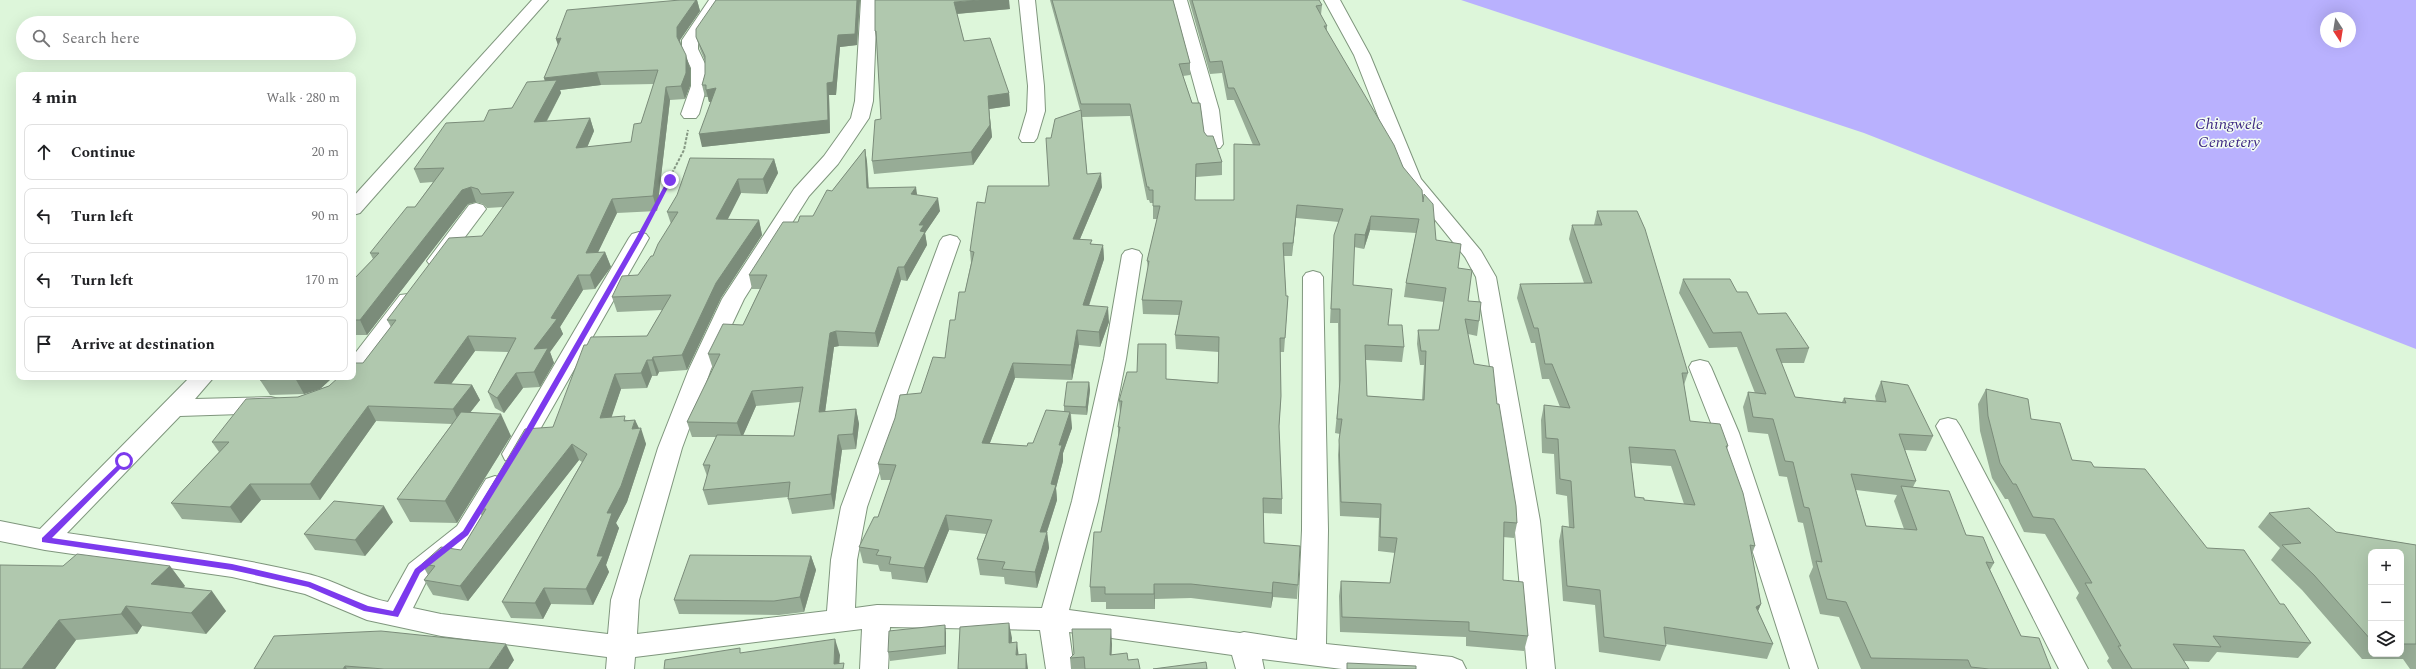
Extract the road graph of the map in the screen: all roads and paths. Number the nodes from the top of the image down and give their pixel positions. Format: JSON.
{"nodes":[{"id":1,"x":540,"y":0,"type":"edge"},
{"id":2,"x":717,"y":0,"type":"edge"},
{"id":3,"x":869,"y":0,"type":"edge"},
{"id":4,"x":1027,"y":0,"type":"edge"},
{"id":5,"x":1179,"y":0,"type":"edge"},
{"id":6,"x":1332,"y":0,"type":"edge"},
{"id":7,"x":690,"y":114,"type":"joint"},
{"id":8,"x":1028,"y":138,"type":"dead end"},
{"id":9,"x":1214,"y":144,"type":"edge"},
{"id":10,"x":356,"y":206,"type":"edge"},
{"id":11,"x":476,"y":209,"type":"dead end"},
{"id":12,"x":639,"y":238,"type":"joint"},
{"id":13,"x":950,"y":241,"type":"dead end"},
{"id":14,"x":1132,"y":255,"type":"dead end"},
{"id":15,"x":1313,"y":276,"type":"dead end"},
{"id":16,"x":1700,"y":367,"type":"dead end"},
{"id":17,"x":356,"y":368,"type":"edge"},
{"id":18,"x":199,"y":380,"type":"edge"},
{"id":19,"x":290,"y":404,"type":"edge"},
{"id":20,"x":175,"y":408,"type":"junction"},
{"id":21,"x":1948,"y":426,"type":"dead end"},
{"id":22,"x":0,"y":531,"type":"edge"},
{"id":23,"x":45,"y":540,"type":"junction"},
{"id":24,"x":395,"y":615,"type":"junction"},
{"id":25,"x":877,"y":616,"type":"junction"},
{"id":26,"x":1053,"y":619,"type":"junction"},
{"id":27,"x":840,"y":620,"type":"junction"},
{"id":28,"x":1311,"y":654,"type":"junction"},
{"id":29,"x":1247,"y":656,"type":"edge"},
{"id":30,"x":621,"y":658,"type":"edge"},
{"id":31,"x":1420,"y":668,"type":"edge"},
{"id":32,"x":874,"y":669,"type":"edge"},
{"id":33,"x":1060,"y":669,"type":"edge"},
{"id":34,"x":1452,"y":669,"type":"edge"},
{"id":35,"x":1541,"y":669,"type":"edge"},
{"id":36,"x":1804,"y":669,"type":"edge"},
{"id":37,"x":2074,"y":669,"type":"edge"}],
"edges":[{"from":1,"to":10,"type":"street"},
{"from":2,"to":7,"type":"street"},
{"from":3,"to":30,"type":"street"},
{"from":4,"to":8,"type":"street"},
{"from":5,"to":9,"type":"street"},
{"from":6,"to":35,"type":"street"},
{"from":7,"to":12,"type":"path"},
{"from":11,"to":17,"type":"street"},
{"from":12,"to":24,"type":"street"},
{"from":13,"to":27,"type":"street"},
{"from":14,"to":26,"type":"street"},
{"from":15,"to":28,"type":"street"},
{"from":16,"to":36,"type":"street"},
{"from":18,"to":20,"type":"street"},
{"from":19,"to":20,"type":"street"},
{"from":20,"to":23,"type":"street"},
{"from":21,"to":37,"type":"street"},
{"from":22,"to":23,"type":"street"},
{"from":23,"to":24,"type":"street"},
{"from":24,"to":30,"type":"street"},
{"from":25,"to":26,"type":"street"},
{"from":25,"to":27,"type":"street"},
{"from":25,"to":32,"type":"street"},
{"from":26,"to":29,"type":"street"},
{"from":26,"to":33,"type":"street"},
{"from":27,"to":30,"type":"street"},
{"from":28,"to":29,"type":"street"},
{"from":28,"to":31,"type":"street"},
{"from":31,"to":34,"type":"street"}]}
